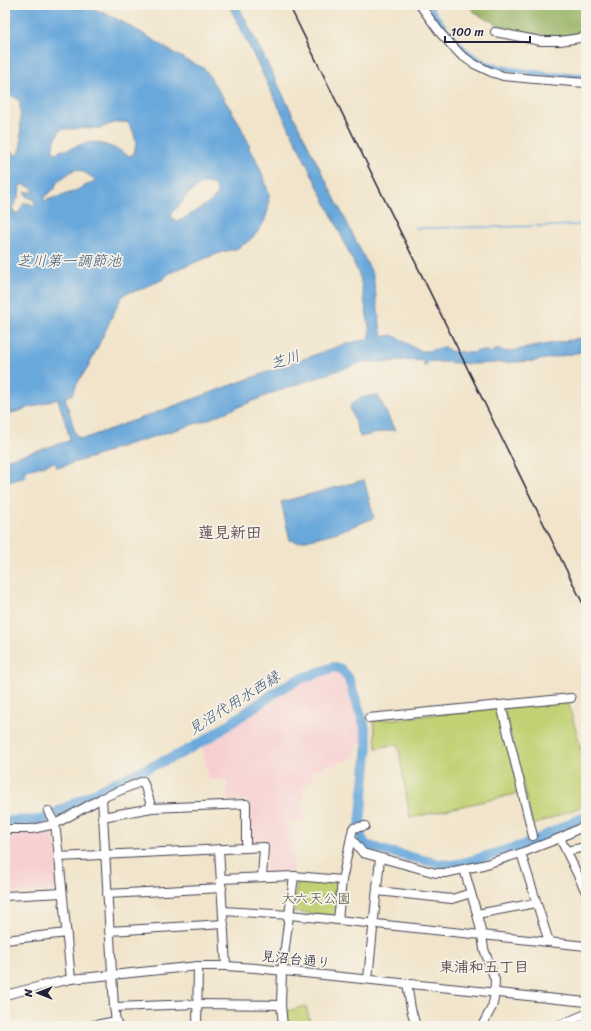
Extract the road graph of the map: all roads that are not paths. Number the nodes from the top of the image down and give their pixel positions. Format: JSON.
{"nodes":[{"id":1,"x":420,"y":5,"type":"edge"},
{"id":2,"x":495,"y":32,"type":"dead end"},
{"id":3,"x":586,"y":37,"type":"edge"},
{"id":4,"x":586,"y":83,"type":"edge"},
{"id":5,"x":571,"y":698,"type":"dead end"},
{"id":6,"x":501,"y":705,"type":"junction"},
{"id":7,"x":368,"y":718,"type":"dead end"},
{"id":8,"x":102,"y":798,"type":"junction"},
{"id":9,"x":152,"y":808,"type":"junction"},
{"id":10,"x":48,"y":811,"type":"dead end"},
{"id":11,"x":102,"y":817,"type":"junction"},
{"id":12,"x":53,"y":821,"type":"junction"},
{"id":13,"x":586,"y":825,"type":"edge"},
{"id":14,"x":364,"y":826,"type":"dead end"},
{"id":15,"x":5,"y":829,"type":"edge"},
{"id":16,"x":533,"y":836,"type":"dead end"},
{"id":17,"x":350,"y":838,"type":"junction"},
{"id":18,"x":560,"y":838,"type":"junction"},
{"id":19,"x":586,"y":847,"type":"edge"},
{"id":20,"x":246,"y":848,"type":"junction"},
{"id":21,"x":219,"y":849,"type":"junction"},
{"id":22,"x":566,"y":850,"type":"junction"},
{"id":23,"x":521,"y":853,"type":"junction"},
{"id":24,"x":104,"y":856,"type":"junction"},
{"id":25,"x":59,"y":858,"type":"junction"},
{"id":26,"x":380,"y":858,"type":"junction"},
{"id":27,"x":464,"y":870,"type":"junction"},
{"id":28,"x":294,"y":876,"type":"junction"},
{"id":29,"x":262,"y":877,"type":"junction"},
{"id":30,"x":221,"y":879,"type":"junction"},
{"id":31,"x":342,"y":880,"type":"junction"},
{"id":32,"x":222,"y":888,"type":"junction"},
{"id":33,"x":377,"y":891,"type":"junction"},
{"id":34,"x":586,"y":892,"type":"edge"},
{"id":35,"x":62,"y":893,"type":"junction"},
{"id":36,"x":471,"y":893,"type":"junction"},
{"id":37,"x":107,"y":894,"type":"junction"},
{"id":38,"x":5,"y":896,"type":"edge"},
{"id":39,"x":536,"y":902,"type":"junction"},
{"id":40,"x":223,"y":912,"type":"junction"},
{"id":41,"x":477,"y":914,"type":"junction"},
{"id":42,"x":290,"y":915,"type":"junction"},
{"id":43,"x":338,"y":920,"type":"junction"},
{"id":44,"x":224,"y":924,"type":"junction"},
{"id":45,"x":374,"y":924,"type":"junction"},
{"id":46,"x":110,"y":931,"type":"junction"},
{"id":47,"x":66,"y":933,"type":"junction"},
{"id":48,"x":482,"y":935,"type":"junction"},
{"id":49,"x":5,"y":940,"type":"edge"},
{"id":50,"x":549,"y":942,"type":"junction"},
{"id":51,"x":586,"y":946,"type":"edge"},
{"id":52,"x":198,"y":966,"type":"junction"},
{"id":53,"x":226,"y":966,"type":"junction"},
{"id":54,"x":282,"y":971,"type":"junction"},
{"id":55,"x":112,"y":975,"type":"junction"},
{"id":56,"x":71,"y":980,"type":"junction"},
{"id":57,"x":368,"y":980,"type":"junction"},
{"id":58,"x":408,"y":983,"type":"junction"},
{"id":59,"x":494,"y":992,"type":"junction"},
{"id":60,"x":5,"y":995,"type":"edge"},
{"id":61,"x":586,"y":1002,"type":"edge"},
{"id":62,"x":197,"y":1004,"type":"junction"},
{"id":63,"x":281,"y":1005,"type":"junction"},
{"id":64,"x":114,"y":1008,"type":"junction"},
{"id":65,"x":586,"y":1014,"type":"edge"},
{"id":66,"x":117,"y":1023,"type":"edge"},
{"id":67,"x":90,"y":1026,"type":"edge"},
{"id":68,"x":196,"y":1026,"type":"edge"},
{"id":69,"x":283,"y":1026,"type":"edge"},
{"id":70,"x":416,"y":1026,"type":"edge"},
{"id":71,"x":482,"y":1026,"type":"edge"},
{"id":72,"x":558,"y":1026,"type":"edge"}],
"edges":[{"from":1,"to":4,"type":"street"},
{"from":2,"to":3,"type":"street"},
{"from":5,"to":6,"type":"street"},
{"from":6,"to":7,"type":"street"},
{"from":6,"to":16,"type":"street"},
{"from":8,"to":9,"type":"street"},
{"from":8,"to":11,"type":"street"},
{"from":8,"to":12,"type":"street"},
{"from":9,"to":11,"type":"street"},
{"from":9,"to":20,"type":"street"},
{"from":10,"to":12,"type":"street"},
{"from":11,"to":24,"type":"street"},
{"from":12,"to":15,"type":"street"},
{"from":12,"to":25,"type":"street"},
{"from":13,"to":18,"type":"street"},
{"from":14,"to":17,"type":"street"},
{"from":17,"to":26,"type":"street"},
{"from":17,"to":31,"type":"street"},
{"from":18,"to":22,"type":"street"},
{"from":18,"to":23,"type":"street"},
{"from":19,"to":22,"type":"street"},
{"from":20,"to":21,"type":"street"},
{"from":20,"to":29,"type":"street"},
{"from":21,"to":24,"type":"street"},
{"from":21,"to":30,"type":"street"},
{"from":22,"to":34,"type":"street"},
{"from":23,"to":27,"type":"street"},
{"from":23,"to":39,"type":"street"},
{"from":24,"to":25,"type":"street"},
{"from":24,"to":37,"type":"street"},
{"from":25,"to":35,"type":"street"},
{"from":26,"to":27,"type":"street"},
{"from":26,"to":33,"type":"street"},
{"from":27,"to":36,"type":"street"},
{"from":28,"to":29,"type":"street"},
{"from":28,"to":31,"type":"street"},
{"from":28,"to":42,"type":"street"},
{"from":29,"to":30,"type":"street"},
{"from":30,"to":32,"type":"street"},
{"from":31,"to":43,"type":"street"},
{"from":32,"to":37,"type":"street"},
{"from":32,"to":40,"type":"street"},
{"from":33,"to":36,"type":"street"},
{"from":33,"to":45,"type":"street"},
{"from":35,"to":38,"type":"street"},
{"from":35,"to":47,"type":"street"},
{"from":36,"to":41,"type":"street"},
{"from":37,"to":46,"type":"street"},
{"from":39,"to":41,"type":"street"},
{"from":39,"to":50,"type":"street"},
{"from":40,"to":42,"type":"street"},
{"from":40,"to":44,"type":"street"},
{"from":41,"to":48,"type":"street"},
{"from":42,"to":43,"type":"street"},
{"from":42,"to":54,"type":"street"},
{"from":43,"to":45,"type":"street"},
{"from":44,"to":46,"type":"street"},
{"from":44,"to":53,"type":"street"},
{"from":45,"to":48,"type":"street"},
{"from":45,"to":57,"type":"street"},
{"from":46,"to":55,"type":"street"},
{"from":47,"to":49,"type":"street"},
{"from":47,"to":56,"type":"street"},
{"from":48,"to":50,"type":"street"},
{"from":48,"to":59,"type":"street"},
{"from":50,"to":51,"type":"street"},
{"from":52,"to":53,"type":"street","name":"見沼台通り"},
{"from":52,"to":55,"type":"street","name":"見沼台通り"},
{"from":52,"to":62,"type":"street"},
{"from":53,"to":54,"type":"street","name":"見沼台通り"},
{"from":54,"to":57,"type":"street","name":"見沼台通り"},
{"from":54,"to":63,"type":"street"},
{"from":55,"to":56,"type":"street","name":"見沼台通り"},
{"from":55,"to":64,"type":"street"},
{"from":56,"to":60,"type":"street","name":"見沼台通り"},
{"from":57,"to":58,"type":"street","name":"見沼台通り"},
{"from":58,"to":59,"type":"street","name":"見沼台通り"},
{"from":58,"to":70,"type":"street"},
{"from":59,"to":61,"type":"street","name":"見沼台通り"},
{"from":59,"to":71,"type":"street"},
{"from":62,"to":63,"type":"street"},
{"from":62,"to":64,"type":"street"},
{"from":62,"to":68,"type":"street"},
{"from":63,"to":69,"type":"street"},
{"from":64,"to":66,"type":"street"},
{"from":65,"to":72,"type":"street"},
{"from":66,"to":67,"type":"street"}]}
